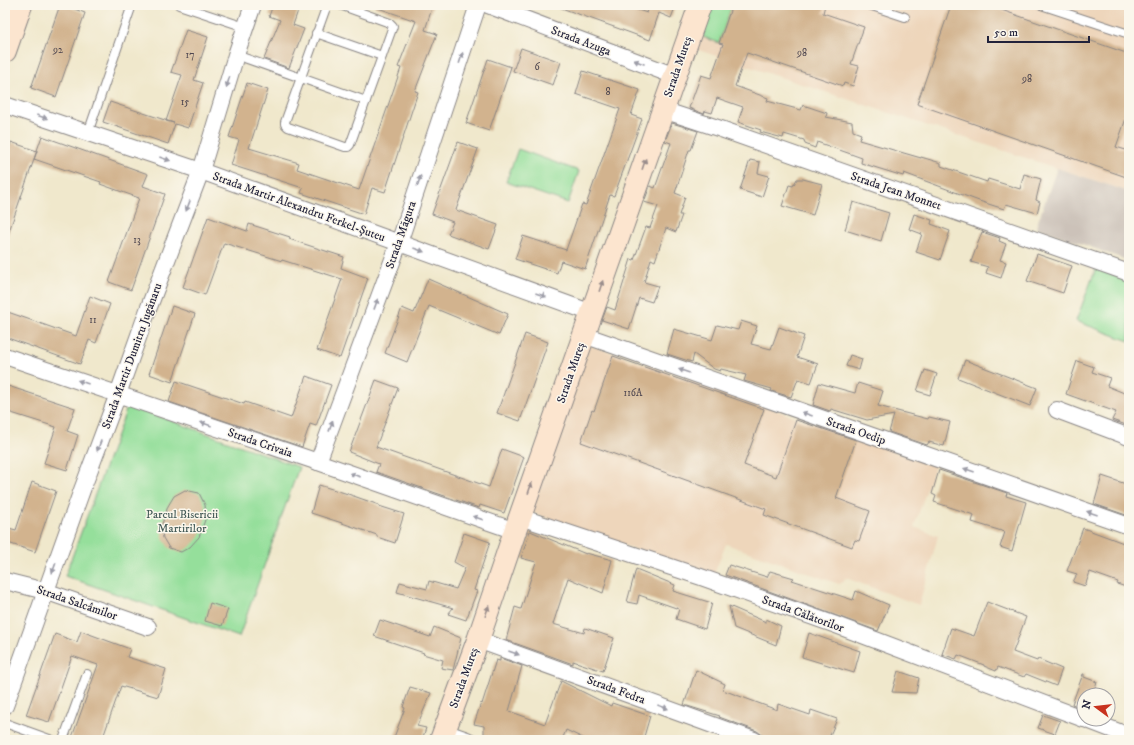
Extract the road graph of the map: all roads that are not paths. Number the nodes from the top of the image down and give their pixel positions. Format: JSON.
{"nodes":[{"id":1,"x":21,"y":5,"type":"edge"},
{"id":2,"x":132,"y":5,"type":"edge"},
{"id":3,"x":180,"y":5,"type":"edge"},
{"id":4,"x":253,"y":5,"type":"edge"},
{"id":5,"x":327,"y":5,"type":"edge"},
{"id":6,"x":340,"y":5,"type":"edge"},
{"id":7,"x":478,"y":5,"type":"edge"},
{"id":8,"x":488,"y":5,"type":"edge"},
{"id":9,"x":700,"y":5,"type":"edge"},
{"id":10,"x":869,"y":5,"type":"edge"},
{"id":11,"x":1041,"y":5,"type":"edge"},
{"id":12,"x":905,"y":17,"type":"dead end"},
{"id":13,"x":246,"y":27,"type":"junction"},
{"id":14,"x":316,"y":33,"type":"junction"},
{"id":15,"x":1129,"y":34,"type":"edge"},
{"id":16,"x":5,"y":51,"type":"edge"},
{"id":17,"x":236,"y":55,"type":"junction"},
{"id":18,"x":382,"y":56,"type":"junction"},
{"id":19,"x":675,"y":76,"type":"junction"},
{"id":20,"x":300,"y":78,"type":"junction"},
{"id":21,"x":366,"y":101,"type":"junction"},
{"id":22,"x":5,"y":104,"type":"edge"},
{"id":23,"x":663,"y":110,"type":"junction"},
{"id":24,"x":88,"y":133,"type":"junction"},
{"id":25,"x":201,"y":171,"type":"junction"},
{"id":26,"x":399,"y":243,"type":"junction"},
{"id":27,"x":1129,"y":273,"type":"edge"},
{"id":28,"x":592,"y":313,"type":"junction"},
{"id":29,"x":584,"y":336,"type":"junction"},
{"id":30,"x":5,"y":356,"type":"edge"},
{"id":31,"x":118,"y":394,"type":"junction"},
{"id":32,"x":1057,"y":410,"type":"dead end"},
{"id":33,"x":1129,"y":437,"type":"edge"},
{"id":34,"x":318,"y":462,"type":"junction"},
{"id":35,"x":517,"y":524,"type":"junction"},
{"id":36,"x":1129,"y":526,"type":"edge"},
{"id":37,"x":5,"y":581,"type":"edge"},
{"id":38,"x":45,"y":591,"type":"junction"},
{"id":39,"x":148,"y":627,"type":"dead end"},
{"id":40,"x":478,"y":640,"type":"junction"},
{"id":41,"x":87,"y":674,"type":"dead end"},
{"id":42,"x":5,"y":706,"type":"edge"},
{"id":43,"x":1076,"y":716,"type":"edge"},
{"id":44,"x":5,"y":723,"type":"edge"},
{"id":45,"x":1105,"y":727,"type":"edge"},
{"id":46,"x":442,"y":736,"type":"edge"},
{"id":47,"x":1129,"y":736,"type":"edge"},
{"id":48,"x":52,"y":740,"type":"edge"},
{"id":49,"x":63,"y":740,"type":"edge"},
{"id":50,"x":466,"y":740,"type":"edge"},
{"id":51,"x":754,"y":740,"type":"edge"}],
"edges":[{"from":1,"to":16,"type":"street"},
{"from":2,"to":24,"type":"lane"},
{"from":3,"to":13,"type":"lane"},
{"from":4,"to":13,"type":"street","name":"Strada Martir Dumitru Jugănaru"},
{"from":5,"to":14,"type":"lane"},
{"from":6,"to":18,"type":"lane"},
{"from":26,"to":7,"type":"street","name":"Strada Măgura","one_way":true},
{"from":19,"to":8,"type":"street","name":"Strada Azuga","one_way":true},
{"from":9,"to":19,"type":"street","name":"Strada Mureș"},
{"from":10,"to":12,"type":"lane"},
{"from":11,"to":15,"type":"lane"},
{"from":13,"to":17,"type":"street","name":"Strada Martir Dumitru Jugănaru"},
{"from":14,"to":18,"type":"lane"},
{"from":14,"to":20,"type":"lane"},
{"from":17,"to":20,"type":"lane"},
{"from":17,"to":25,"type":"street","name":"Strada Martir Dumitru Jugănaru","one_way":true},
{"from":18,"to":21,"type":"lane"},
{"from":19,"to":23,"type":"street","name":"Strada Mureș"},
{"from":20,"to":21,"type":"lane"},
{"from":20,"to":21,"type":"lane"},
{"from":22,"to":24,"type":"street","name":"Strada Martir Alexandru Ferkel-Șuteu","one_way":true},
{"from":23,"to":27,"type":"street","name":"Strada Jean Monnet"},
{"from":28,"to":23,"type":"street","name":"Strada Mureș","one_way":true},
{"from":24,"to":25,"type":"street","name":"Strada Martir Alexandru Ferkel-Șuteu","one_way":true},
{"from":25,"to":26,"type":"street","name":"Strada Martir Alexandru Ferkel-Șuteu"},
{"from":25,"to":31,"type":"street","name":"Strada Martir Dumitru Jugănaru","one_way":true},
{"from":26,"to":28,"type":"street","name":"Strada Martir Alexandru Ferkel-Șuteu","one_way":true},
{"from":34,"to":26,"type":"street","name":"Strada Măgura","one_way":true},
{"from":28,"to":29,"type":"street","name":"Strada Mureș"},
{"from":35,"to":29,"type":"street","name":"Strada Mureș","one_way":true},
{"from":36,"to":29,"type":"street","name":"Strada Oedip","one_way":true},
{"from":31,"to":30,"type":"street","name":"Strada Crivaia","one_way":true},
{"from":34,"to":31,"type":"street","name":"Strada Crivaia","one_way":true},
{"from":31,"to":38,"type":"street","name":"Strada Martir Dumitru Jugănaru","one_way":true},
{"from":32,"to":33,"type":"street"},
{"from":35,"to":34,"type":"street","name":"Strada Crivaia","one_way":true},
{"from":40,"to":35,"type":"street","name":"Strada Mureș","one_way":true},
{"from":35,"to":43,"type":"street","name":"Strada Călătorilor"},
{"from":37,"to":38,"type":"street","name":"Strada Salcâmilor"},
{"from":38,"to":39,"type":"street","name":"Strada Salcâmilor"},
{"from":38,"to":42,"type":"street","name":"Strada Martir Dumitru Jugănaru"},
{"from":40,"to":46,"type":"street","name":"Strada Mureș"},
{"from":40,"to":51,"type":"street","name":"Strada Fedra","one_way":true},
{"from":41,"to":49,"type":"lane"},
{"from":44,"to":48,"type":"lane"},
{"from":45,"to":47,"type":"street","name":"Strada Călătorilor"},
{"from":46,"to":50,"type":"street"}]}
